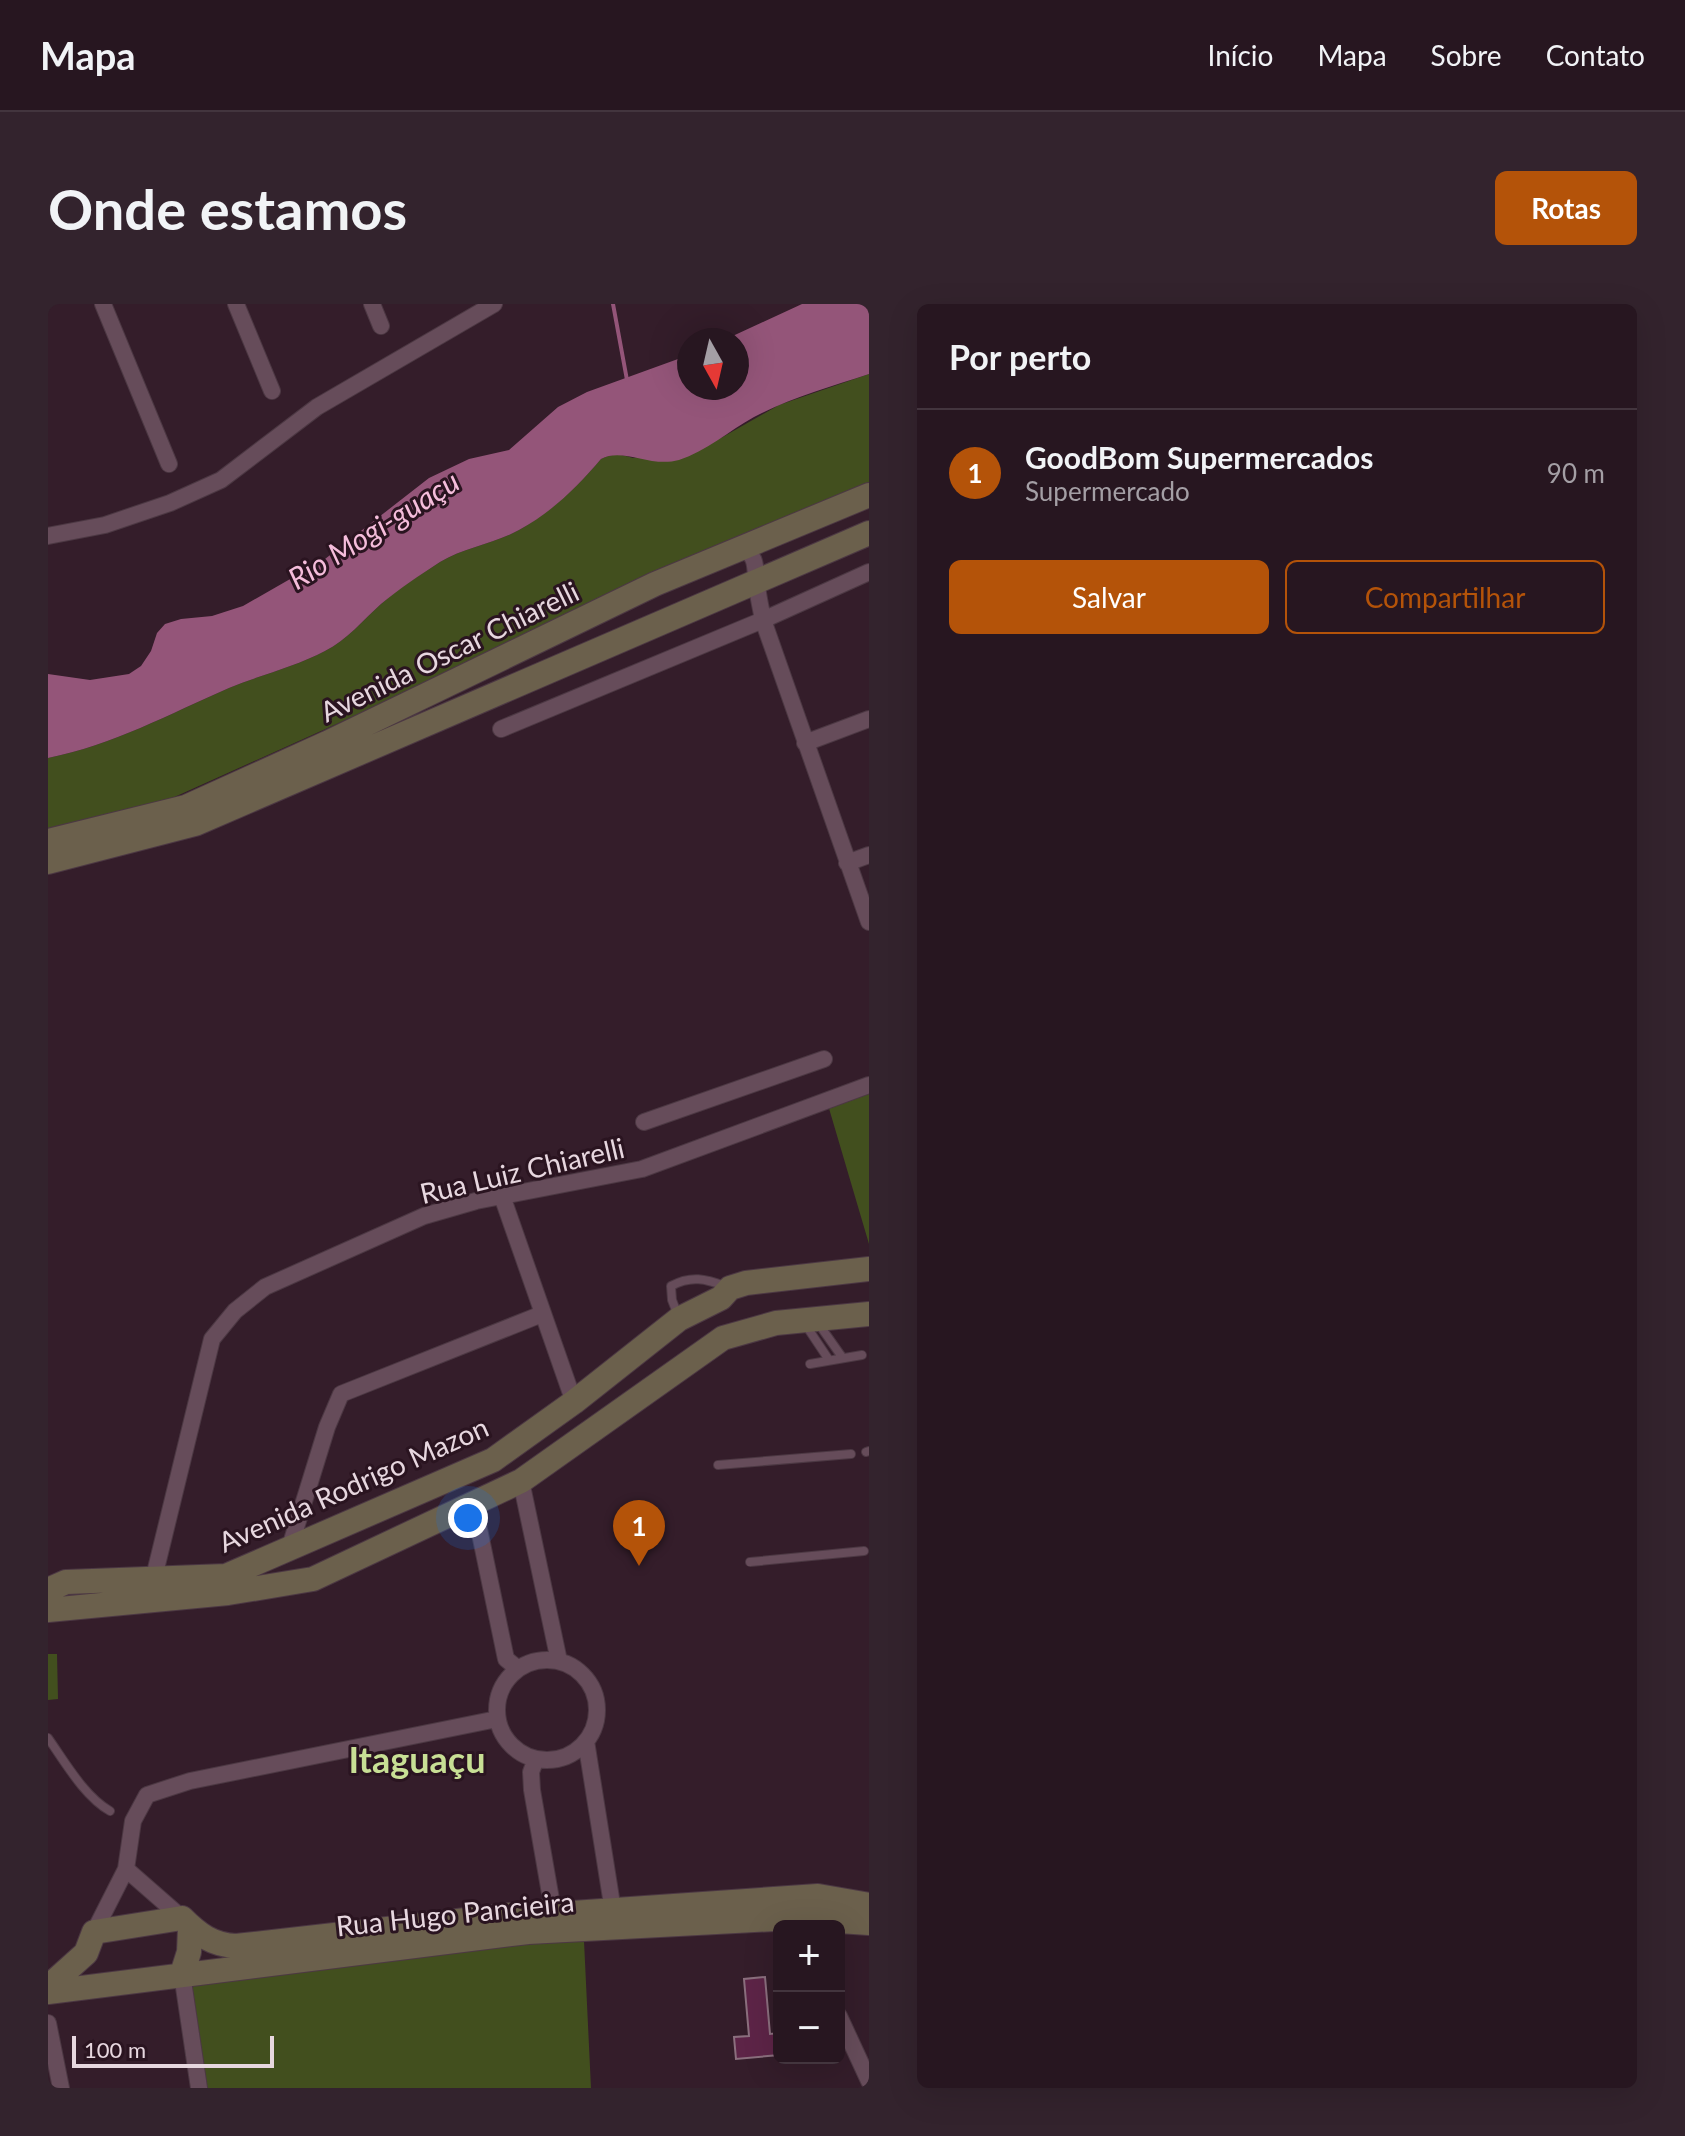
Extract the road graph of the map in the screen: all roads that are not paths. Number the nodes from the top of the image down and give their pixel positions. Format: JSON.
{"nodes":[{"id":1,"x":103,"y":304,"type":"edge"},
{"id":2,"x":236,"y":304,"type":"edge"},
{"id":3,"x":372,"y":304,"type":"edge"},
{"id":4,"x":494,"y":304,"type":"edge"},
{"id":5,"x":381,"y":326,"type":"dead end"},
{"id":6,"x":272,"y":391,"type":"dead end"},
{"id":7,"x":169,"y":464,"type":"dead end"},
{"id":8,"x":869,"y":495,"type":"edge"},
{"id":9,"x":869,"y":533,"type":"edge"},
{"id":10,"x":48,"y":536,"type":"edge"},
{"id":11,"x":743,"y":548,"type":"junction"},
{"id":12,"x":869,"y":572,"type":"edge"},
{"id":13,"x":756,"y":581,"type":"junction"},
{"id":14,"x":609,"y":607,"type":"junction"},
{"id":15,"x":763,"y":620,"type":"junction"},
{"id":16,"x":619,"y":641,"type":"junction"},
{"id":17,"x":869,"y":719,"type":"edge"},
{"id":18,"x":501,"y":729,"type":"dead end"},
{"id":19,"x":805,"y":743,"type":"junction"},
{"id":20,"x":48,"y":841,"type":"edge"},
{"id":21,"x":869,"y":855,"type":"edge"},
{"id":22,"x":48,"y":862,"type":"edge"},
{"id":23,"x":847,"y":863,"type":"junction"},
{"id":24,"x":869,"y":922,"type":"edge"},
{"id":25,"x":824,"y":1059,"type":"dead end"},
{"id":26,"x":869,"y":1085,"type":"edge"},
{"id":27,"x":644,"y":1122,"type":"dead end"},
{"id":28,"x":502,"y":1196,"type":"junction"},
{"id":29,"x":869,"y":1269,"type":"edge"},
{"id":30,"x":730,"y":1288,"type":"junction"},
{"id":31,"x":542,"y":1314,"type":"junction"},
{"id":32,"x":869,"y":1314,"type":"edge"},
{"id":33,"x":679,"y":1319,"type":"junction"},
{"id":34,"x":809,"y":1320,"type":"junction"},
{"id":35,"x":862,"y":1355,"type":"dead end"},
{"id":36,"x":842,"y":1357,"type":"junction"},
{"id":37,"x":829,"y":1360,"type":"junction"},
{"id":38,"x":810,"y":1364,"type":"dead end"},
{"id":39,"x":574,"y":1402,"type":"junction"},
{"id":40,"x":851,"y":1454,"type":"dead end"},
{"id":41,"x":718,"y":1465,"type":"dead end"},
{"id":42,"x":521,"y":1481,"type":"junction"},
{"id":43,"x":474,"y":1505,"type":"junction"},
{"id":44,"x":311,"y":1540,"type":"junction"},
{"id":45,"x":289,"y":1550,"type":"junction"},
{"id":46,"x":864,"y":1551,"type":"dead end"},
{"id":47,"x":750,"y":1562,"type":"dead end"},
{"id":48,"x":328,"y":1574,"type":"junction"},
{"id":49,"x":154,"y":1577,"type":"junction"},
{"id":50,"x":298,"y":1582,"type":"junction"},
{"id":51,"x":48,"y":1590,"type":"edge"},
{"id":52,"x":48,"y":1610,"type":"edge"},
{"id":53,"x":559,"y":1661,"type":"junction"},
{"id":54,"x":517,"y":1668,"type":"junction"},
{"id":55,"x":497,"y":1719,"type":"junction"},
{"id":56,"x":48,"y":1738,"type":"edge"},
{"id":57,"x":586,"y":1741,"type":"junction"},
{"id":58,"x":536,"y":1759,"type":"junction"},
{"id":59,"x":110,"y":1811,"type":"dead end"},
{"id":60,"x":126,"y":1869,"type":"junction"},
{"id":61,"x":869,"y":1905,"type":"edge"},
{"id":62,"x":610,"y":1910,"type":"junction"},
{"id":63,"x":558,"y":1914,"type":"junction"},
{"id":64,"x":186,"y":1923,"type":"junction"},
{"id":65,"x":773,"y":1923,"type":"edge"},
{"id":66,"x":845,"y":1923,"type":"edge"},
{"id":67,"x":869,"y":1923,"type":"edge"},
{"id":68,"x":93,"y":1934,"type":"junction"},
{"id":69,"x":182,"y":1974,"type":"junction"},
{"id":70,"x":119,"y":1982,"type":"junction"},
{"id":71,"x":48,"y":1990,"type":"edge"},
{"id":72,"x":48,"y":2023,"type":"edge"},
{"id":73,"x":845,"y":2029,"type":"edge"},
{"id":74,"x":869,"y":2081,"type":"edge"},
{"id":75,"x":61,"y":2088,"type":"edge"},
{"id":76,"x":199,"y":2088,"type":"edge"}],
"edges":[{"from":1,"to":7,"type":"street"},
{"from":2,"to":6,"type":"street"},
{"from":3,"to":5,"type":"street"},
{"from":4,"to":10,"type":"street"},
{"from":8,"to":11,"type":"street","name":"Avenida Oscar Chiarelli"},
{"from":9,"to":13,"type":"street","name":"Avenida Oscar Chiarelli"},
{"from":11,"to":13,"type":"street"},
{"from":11,"to":14,"type":"street","name":"Avenida Oscar Chiarelli"},
{"from":12,"to":15,"type":"street"},
{"from":13,"to":15,"type":"street"},
{"from":13,"to":16,"type":"street","name":"Avenida Oscar Chiarelli"},
{"from":14,"to":16,"type":"street"},
{"from":14,"to":20,"type":"street","name":"Avenida Oscar Chiarelli"},
{"from":15,"to":18,"type":"street"},
{"from":15,"to":19,"type":"street"},
{"from":16,"to":22,"type":"street","name":"Avenida Oscar Chiarelli"},
{"from":17,"to":19,"type":"street"},
{"from":19,"to":23,"type":"street"},
{"from":21,"to":23,"type":"street"},
{"from":23,"to":24,"type":"street"},
{"from":25,"to":27,"type":"street"},
{"from":26,"to":28,"type":"street","name":"Rua Luiz Chiarelli"},
{"from":28,"to":31,"type":"street"},
{"from":28,"to":49,"type":"street","name":"Rua Luiz Chiarelli"},
{"from":29,"to":30,"type":"street","name":"Avenida Rodrigo Mazon"},
{"from":30,"to":33,"type":"street","name":"Avenida Rodrigo Mazon"},
{"from":30,"to":33,"type":"lane"},
{"from":31,"to":39,"type":"street"},
{"from":31,"to":45,"type":"street"},
{"from":32,"to":34,"type":"street","name":"Avenida Rodrigo Mazon"},
{"from":33,"to":39,"type":"street","name":"Avenida Rodrigo Mazon"},
{"from":34,"to":36,"type":"lane"},
{"from":34,"to":37,"type":"lane"},
{"from":34,"to":42,"type":"street","name":"Avenida Rodrigo Mazon"},
{"from":35,"to":36,"type":"lane"},
{"from":36,"to":37,"type":"lane"},
{"from":37,"to":38,"type":"lane"},
{"from":39,"to":44,"type":"street","name":"Avenida Rodrigo Mazon"},
{"from":40,"to":41,"type":"lane"},
{"from":42,"to":43,"type":"street","name":"Avenida Rodrigo Mazon"},
{"from":42,"to":53,"type":"street"},
{"from":43,"to":48,"type":"street","name":"Avenida Rodrigo Mazon"},
{"from":43,"to":54,"type":"street"},
{"from":44,"to":45,"type":"street","name":"Avenida Rodrigo Mazon"},
{"from":44,"to":48,"type":"street"},
{"from":45,"to":49,"type":"street","name":"Avenida Rodrigo Mazon"},
{"from":45,"to":50,"type":"street"},
{"from":46,"to":47,"type":"lane"},
{"from":48,"to":50,"type":"street","name":"Avenida Rodrigo Mazon"},
{"from":49,"to":51,"type":"street","name":"Avenida Rodrigo Mazon"},
{"from":50,"to":52,"type":"street","name":"Avenida Rodrigo Mazon"},
{"from":53,"to":54,"type":"street"},
{"from":53,"to":57,"type":"street"},
{"from":54,"to":55,"type":"street"},
{"from":55,"to":58,"type":"street"},
{"from":55,"to":60,"type":"street"},
{"from":56,"to":59,"type":"lane"},
{"from":57,"to":58,"type":"street"},
{"from":57,"to":62,"type":"street"},
{"from":58,"to":63,"type":"street"},
{"from":60,"to":64,"type":"street"},
{"from":60,"to":68,"type":"street"},
{"from":61,"to":62,"type":"street","name":"Rua Hugo Pancieira"},
{"from":62,"to":63,"type":"street","name":"Rua Hugo Pancieira"},
{"from":63,"to":64,"type":"street","name":"Rua Hugo Pancieira"},
{"from":64,"to":68,"type":"street"},
{"from":64,"to":69,"type":"street"},
{"from":65,"to":69,"type":"street","name":"Rua Hugo Pancieira"},
{"from":66,"to":67,"type":"street","name":"Rua Hugo Pancieira"},
{"from":68,"to":70,"type":"street"},
{"from":68,"to":71,"type":"street"},
{"from":69,"to":70,"type":"street","name":"Rua Hugo Pancieira"},
{"from":69,"to":76,"type":"street"},
{"from":70,"to":71,"type":"street","name":"Rua Hugo Pancieira"},
{"from":72,"to":75,"type":"street"},
{"from":73,"to":74,"type":"street"}]}
